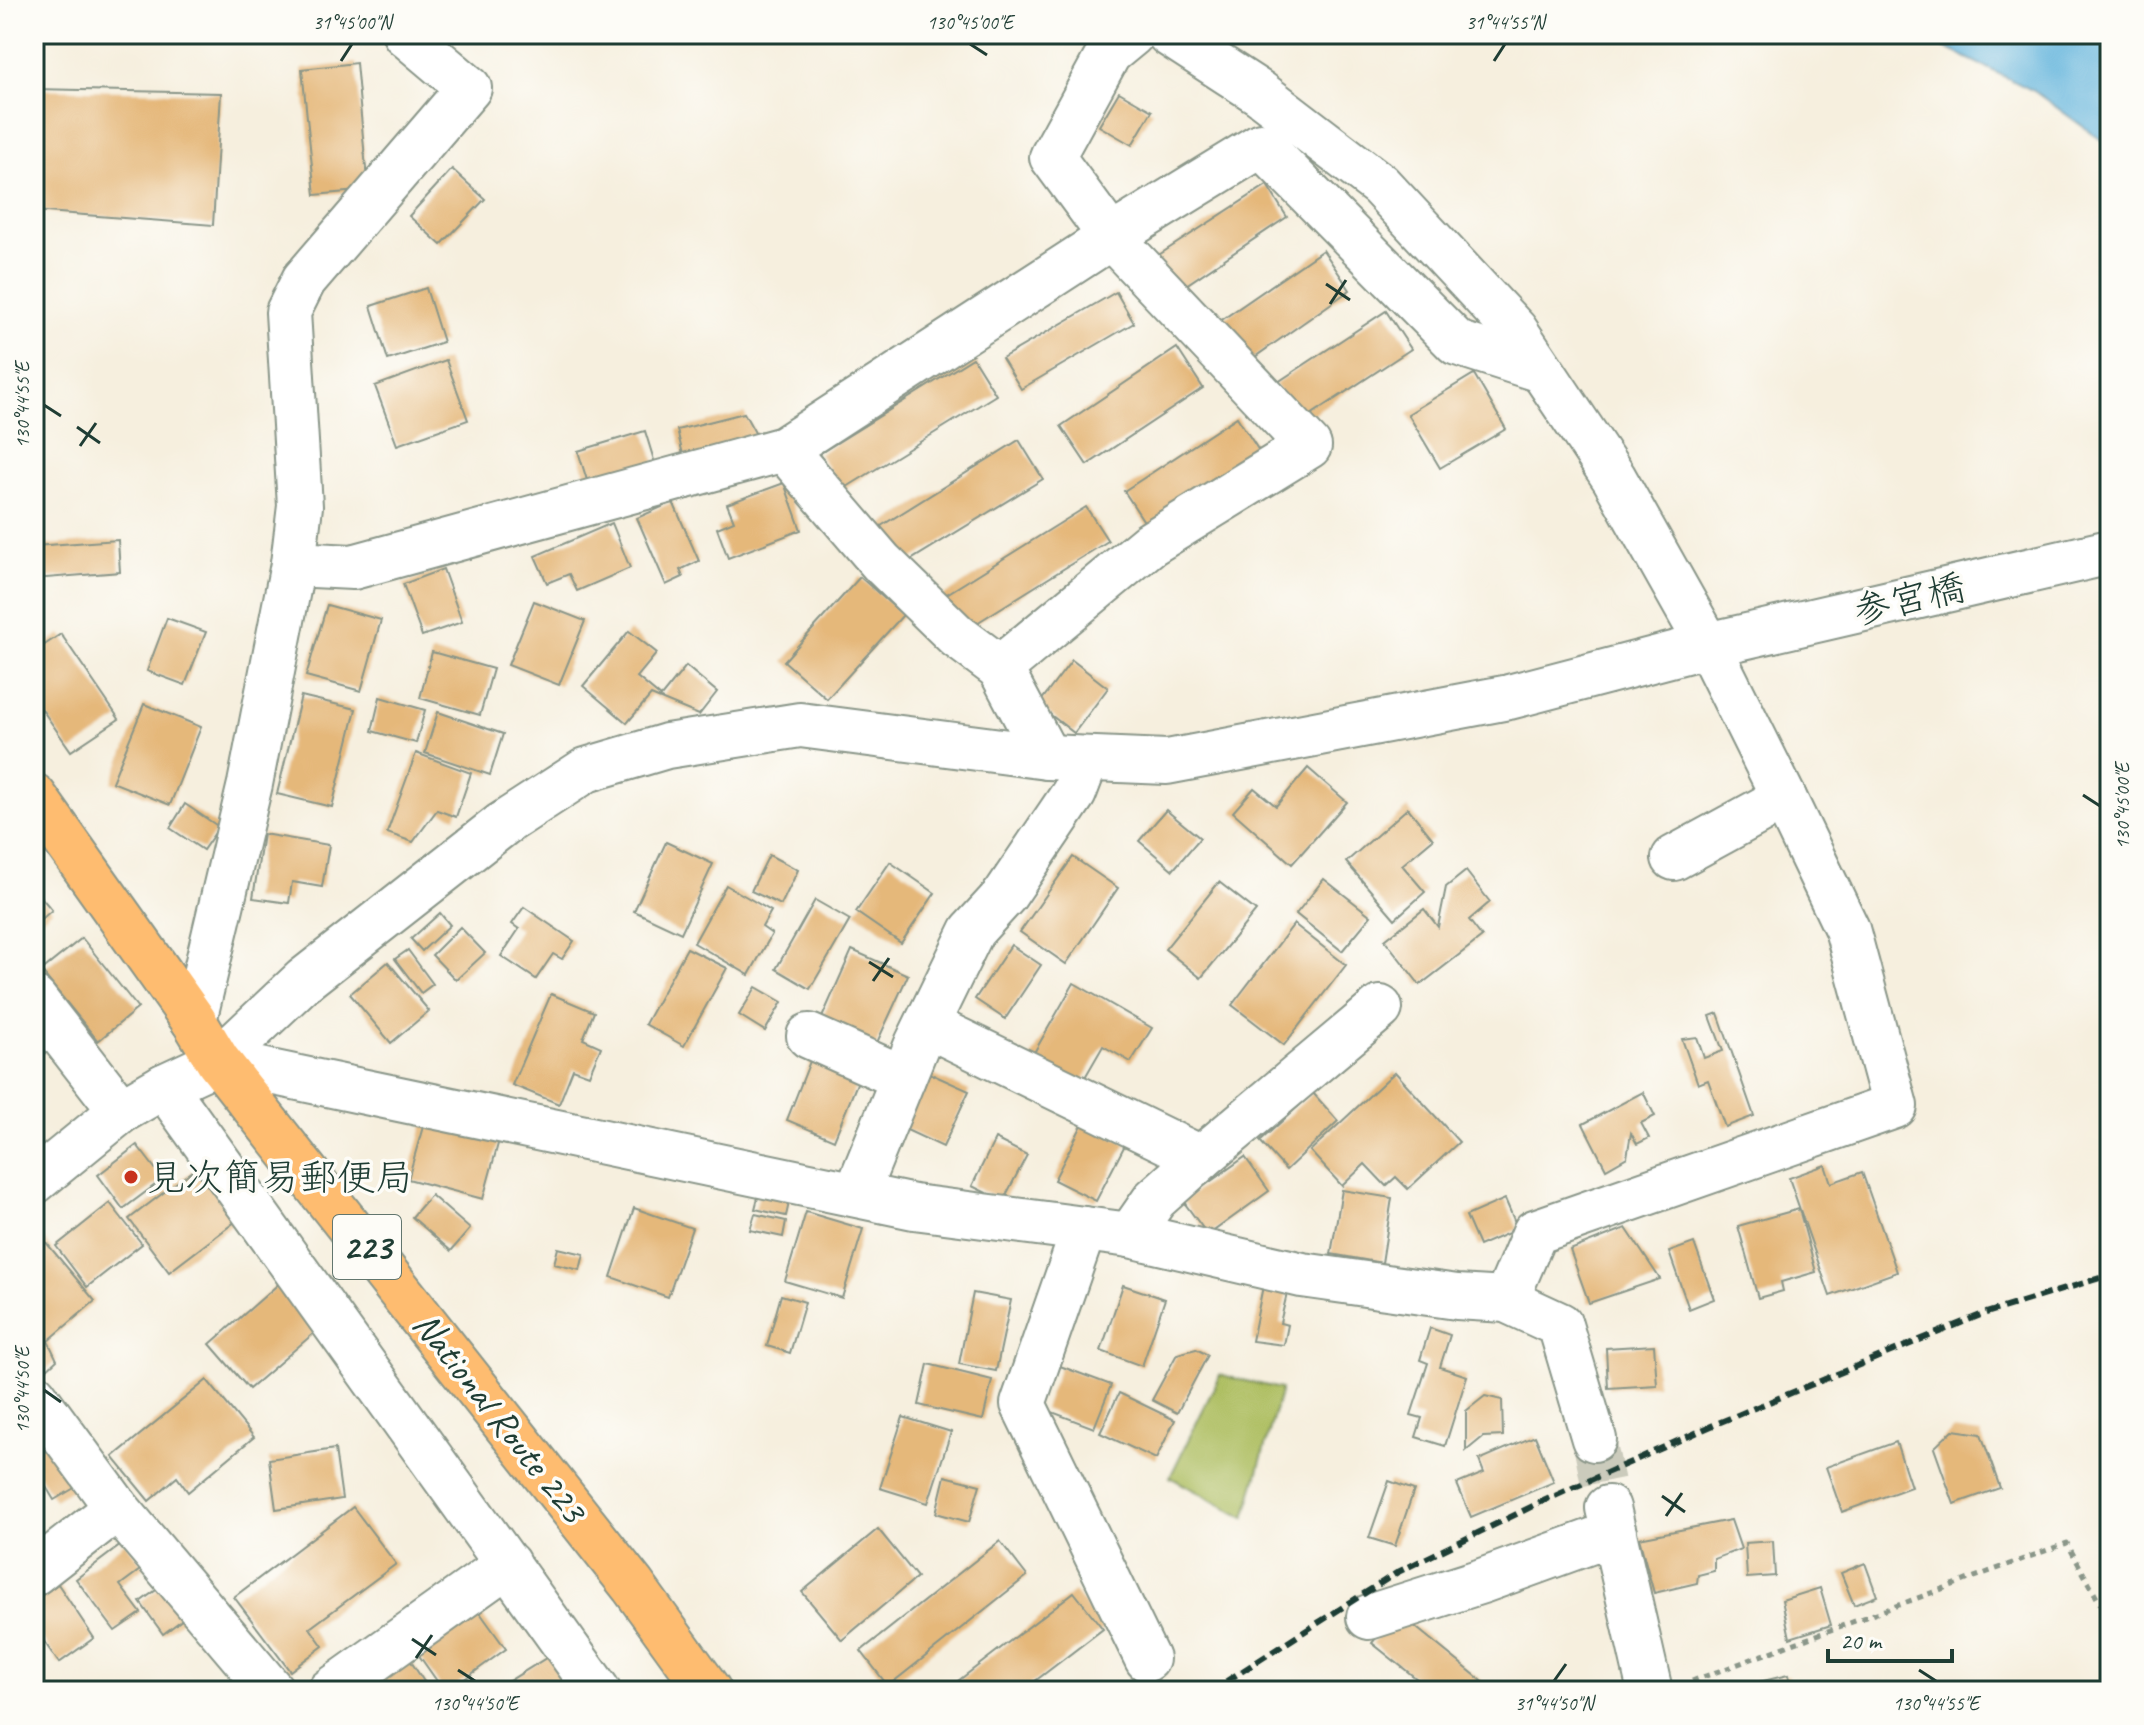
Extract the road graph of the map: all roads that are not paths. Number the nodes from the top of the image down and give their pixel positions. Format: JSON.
{"nodes":[{"id":1,"x":405,"y":34,"type":"edge"},
{"id":2,"x":1132,"y":34,"type":"edge"},
{"id":3,"x":1169,"y":34,"type":"edge"},
{"id":4,"x":1111,"y":237,"type":"junction"},
{"id":5,"x":1541,"y":370,"type":"junction"},
{"id":6,"x":784,"y":449,"type":"junction"},
{"id":7,"x":2110,"y":552,"type":"edge"},
{"id":8,"x":293,"y":564,"type":"junction"},
{"id":9,"x":1708,"y":645,"type":"junction"},
{"id":10,"x":1000,"y":668,"type":"junction"},
{"id":11,"x":1067,"y":758,"type":"junction"},
{"id":12,"x":34,"y":796,"type":"edge"},
{"id":13,"x":1784,"y":798,"type":"junction"},
{"id":14,"x":1674,"y":858,"type":"dead end"},
{"id":15,"x":34,"y":999,"type":"edge"},
{"id":16,"x":1380,"y":1008,"type":"dead end"},
{"id":17,"x":194,"y":1021,"type":"junction"},
{"id":18,"x":927,"y":1025,"type":"junction"},
{"id":19,"x":809,"y":1036,"type":"dead end"},
{"id":20,"x":218,"y":1061,"type":"junction"},
{"id":21,"x":903,"y":1078,"type":"junction"},
{"id":22,"x":164,"y":1086,"type":"junction"},
{"id":23,"x":121,"y":1111,"type":"junction"},
{"id":24,"x":1201,"y":1158,"type":"junction"},
{"id":25,"x":34,"y":1182,"type":"edge"},
{"id":26,"x":856,"y":1194,"type":"junction"},
{"id":27,"x":1084,"y":1229,"type":"junction"},
{"id":28,"x":1130,"y":1235,"type":"junction"},
{"id":29,"x":1506,"y":1300,"type":"junction"},
{"id":30,"x":34,"y":1395,"type":"edge"},
{"id":31,"x":1594,"y":1439,"type":"tunnel mouth"},
{"id":32,"x":117,"y":1508,"type":"junction"},
{"id":33,"x":508,"y":1564,"type":"junction"},
{"id":34,"x":34,"y":1573,"type":"edge"},
{"id":35,"x":1369,"y":1617,"type":"dead end"},
{"id":36,"x":1147,"y":1659,"type":"dead end"},
{"id":37,"x":1665,"y":1688,"type":"edge"},
{"id":38,"x":272,"y":1691,"type":"edge"},
{"id":39,"x":330,"y":1691,"type":"edge"},
{"id":40,"x":598,"y":1691,"type":"edge"},
{"id":41,"x":709,"y":1691,"type":"edge"}],
"edges":[{"from":1,"to":8,"type":"street"},
{"from":2,"to":4,"type":"street"},
{"from":3,"to":5,"type":"street"},
{"from":4,"to":5,"type":"street"},
{"from":4,"to":6,"type":"street"},
{"from":4,"to":10,"type":"street"},
{"from":5,"to":9,"type":"street"},
{"from":6,"to":8,"type":"street"},
{"from":6,"to":10,"type":"street"},
{"from":7,"to":9,"type":"street","name":"参宮橋"},
{"from":8,"to":17,"type":"street"},
{"from":9,"to":11,"type":"street","name":"参宮橋"},
{"from":9,"to":13,"type":"street"},
{"from":10,"to":11,"type":"street"},
{"from":11,"to":18,"type":"street"},
{"from":11,"to":20,"type":"street","name":"参宮橋"},
{"from":12,"to":17,"type":"highway","name":"National Route 223","number":"223"},
{"from":13,"to":14,"type":"street"},
{"from":13,"to":29,"type":"street"},
{"from":15,"to":23,"type":"street"},
{"from":16,"to":24,"type":"street"},
{"from":17,"to":20,"type":"highway","name":"National Route 223","number":"223"},
{"from":18,"to":21,"type":"street"},
{"from":18,"to":24,"type":"street"},
{"from":19,"to":21,"type":"street"},
{"from":20,"to":22,"type":"street","name":"参宮橋"},
{"from":20,"to":26,"type":"street"},
{"from":20,"to":41,"type":"highway","name":"National Route 223","number":"223"},
{"from":21,"to":26,"type":"street"},
{"from":22,"to":23,"type":"street","name":"参宮橋"},
{"from":22,"to":33,"type":"street"},
{"from":23,"to":25,"type":"street","name":"参宮橋"},
{"from":24,"to":28,"type":"street"},
{"from":26,"to":27,"type":"street"},
{"from":27,"to":28,"type":"street"},
{"from":27,"to":36,"type":"street"},
{"from":28,"to":29,"type":"street"},
{"from":29,"to":31,"type":"street"},
{"from":30,"to":32,"type":"street"},
{"from":32,"to":34,"type":"street"},
{"from":32,"to":38,"type":"street"},
{"from":33,"to":39,"type":"street"},
{"from":33,"to":40,"type":"street"},
{"from":35,"to":37,"type":"street"}]}
